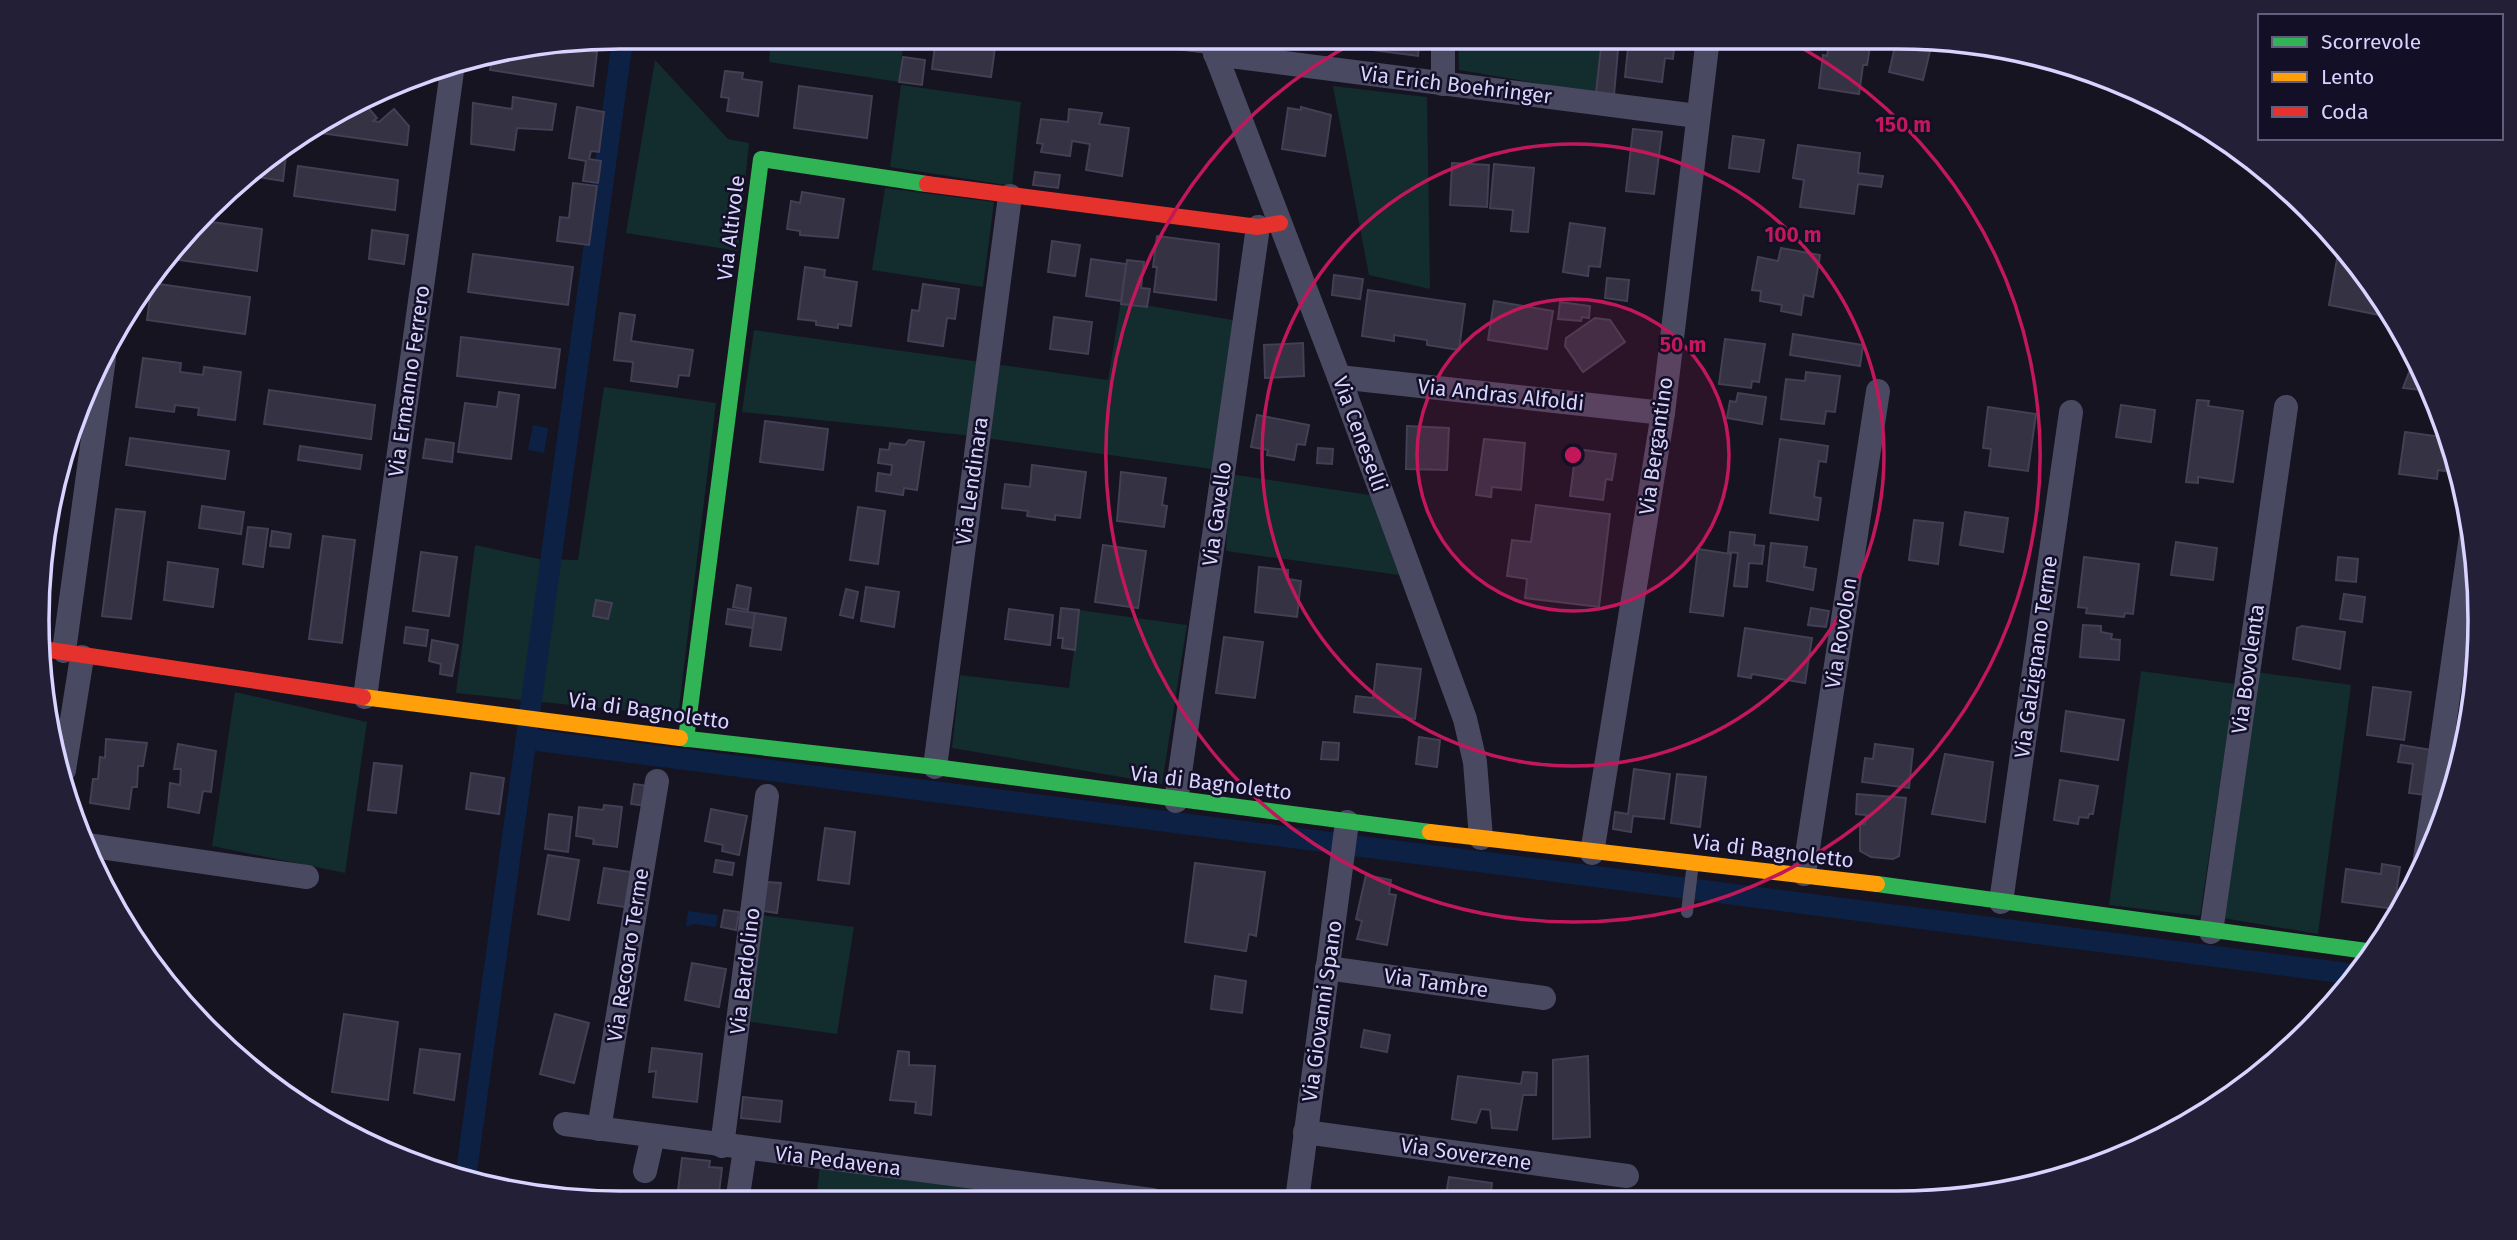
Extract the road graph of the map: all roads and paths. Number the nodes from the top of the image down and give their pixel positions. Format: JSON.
{"nodes":[{"id":1,"x":1213,"y":49,"type":"edge"},
{"id":2,"x":1236,"y":49,"type":"edge"},
{"id":3,"x":1443,"y":49,"type":"edge"},
{"id":4,"x":1706,"y":49,"type":"edge"},
{"id":5,"x":452,"y":74,"type":"edge"},
{"id":6,"x":1443,"y":84,"type":"junction"},
{"id":7,"x":1697,"y":116,"type":"junction"},
{"id":8,"x":1010,"y":196,"type":"junction"},
{"id":9,"x":1269,"y":225,"type":"junction"},
{"id":10,"x":1339,"y":377,"type":"junction"},
{"id":11,"x":101,"y":383,"type":"edge"},
{"id":12,"x":1878,"y":391,"type":"dead end"},
{"id":13,"x":2286,"y":407,"type":"dead end"},
{"id":14,"x":2071,"y":412,"type":"dead end"},
{"id":15,"x":1663,"y":413,"type":"junction"},
{"id":16,"x":2466,"y":572,"type":"edge"},
{"id":17,"x":63,"y":652,"type":"edge"},
{"id":18,"x":365,"y":697,"type":"junction"},
{"id":19,"x":687,"y":739,"type":"junction"},
{"id":20,"x":64,"y":749,"type":"edge"},
{"id":21,"x":935,"y":767,"type":"junction"},
{"id":22,"x":657,"y":781,"type":"dead end"},
{"id":23,"x":767,"y":796,"type":"dead end"},
{"id":24,"x":1176,"y":801,"type":"junction"},
{"id":25,"x":2430,"y":827,"type":"edge"},
{"id":26,"x":1346,"y":837,"type":"junction"},
{"id":27,"x":1481,"y":838,"type":"junction"},
{"id":28,"x":95,"y":846,"type":"edge"},
{"id":29,"x":1592,"y":853,"type":"junction"},
{"id":30,"x":1804,"y":874,"type":"junction"},
{"id":31,"x":307,"y":877,"type":"dead end"},
{"id":32,"x":1691,"y":878,"type":"junction"},
{"id":33,"x":2001,"y":902,"type":"junction"},
{"id":34,"x":1688,"y":912,"type":"dead end"},
{"id":35,"x":2211,"y":932,"type":"junction"},
{"id":36,"x":2362,"y":951,"type":"edge"},
{"id":37,"x":1327,"y":968,"type":"junction"},
{"id":38,"x":1544,"y":999,"type":"dead end"},
{"id":39,"x":565,"y":1124,"type":"dead end"},
{"id":40,"x":599,"y":1129,"type":"junction"},
{"id":41,"x":1305,"y":1132,"type":"junction"},
{"id":42,"x":653,"y":1136,"type":"junction"},
{"id":43,"x":734,"y":1147,"type":"junction"},
{"id":44,"x":645,"y":1171,"type":"dead end"},
{"id":45,"x":1627,"y":1176,"type":"dead end"},
{"id":46,"x":736,"y":1191,"type":"edge"},
{"id":47,"x":1081,"y":1191,"type":"edge"},
{"id":48,"x":1298,"y":1191,"type":"edge"}],
"edges":[{"from":1,"to":9,"type":"street","name":"Via Ceneselli"},
{"from":2,"to":6,"type":"street","name":"Via Erich Boehringer"},
{"from":3,"to":6,"type":"street"},
{"from":4,"to":7,"type":"street","name":"Via Bergantino"},
{"from":5,"to":18,"type":"street","name":"Via Ermanno Ferrero"},
{"from":6,"to":7,"type":"street","name":"Via Erich Boehringer"},
{"from":7,"to":15,"type":"street","name":"Via Bergantino"},
{"from":8,"to":9,"type":"street","name":"Via Altivole"},
{"from":8,"to":19,"type":"street","name":"Via Altivole"},
{"from":8,"to":21,"type":"street","name":"Via Lendinara"},
{"from":9,"to":10,"type":"street","name":"Via Ceneselli"},
{"from":9,"to":24,"type":"street","name":"Via Gavello"},
{"from":10,"to":15,"type":"street","name":"Via Andras Alfoldi"},
{"from":10,"to":27,"type":"street","name":"Via Ceneselli"},
{"from":11,"to":17,"type":"street"},
{"from":12,"to":30,"type":"street","name":"Via Rovolon"},
{"from":13,"to":35,"type":"street","name":"Via Bovolenta"},
{"from":14,"to":33,"type":"street","name":"Via Galzignano Terme"},
{"from":15,"to":29,"type":"street","name":"Via Bergantino"},
{"from":16,"to":25,"type":"street"},
{"from":17,"to":18,"type":"street","name":"Via di Bagnoletto"},
{"from":17,"to":20,"type":"street"},
{"from":18,"to":19,"type":"street","name":"Via di Bagnoletto"},
{"from":19,"to":21,"type":"street","name":"Via di Bagnoletto"},
{"from":21,"to":24,"type":"street","name":"Via di Bagnoletto"},
{"from":22,"to":40,"type":"street","name":"Via Recoaro Terme"},
{"from":23,"to":43,"type":"street","name":"Via Bardolino"},
{"from":24,"to":26,"type":"street","name":"Via di Bagnoletto"},
{"from":26,"to":27,"type":"street","name":"Via di Bagnoletto"},
{"from":26,"to":37,"type":"street","name":"Via Giovanni Spano"},
{"from":27,"to":29,"type":"street","name":"Via di Bagnoletto"},
{"from":28,"to":31,"type":"street"},
{"from":29,"to":32,"type":"street","name":"Via di Bagnoletto"},
{"from":30,"to":32,"type":"street","name":"Via di Bagnoletto"},
{"from":30,"to":33,"type":"street","name":"Via di Bagnoletto"},
{"from":32,"to":34,"type":"lane"},
{"from":33,"to":35,"type":"street","name":"Via di Bagnoletto"},
{"from":35,"to":36,"type":"street","name":"Via di Bagnoletto"},
{"from":37,"to":38,"type":"street","name":"Via Tambre"},
{"from":37,"to":41,"type":"street","name":"Via Giovanni Spano"},
{"from":39,"to":40,"type":"street","name":"Via Pedavena"},
{"from":40,"to":42,"type":"street","name":"Via Pedavena"},
{"from":41,"to":45,"type":"street","name":"Via Soverzene"},
{"from":41,"to":48,"type":"street","name":"Via Giovanni Spano"},
{"from":42,"to":43,"type":"street","name":"Via Pedavena"},
{"from":42,"to":44,"type":"street"},
{"from":43,"to":46,"type":"street","name":"Via Bardolino"},
{"from":43,"to":47,"type":"street","name":"Via Pedavena"}]}
